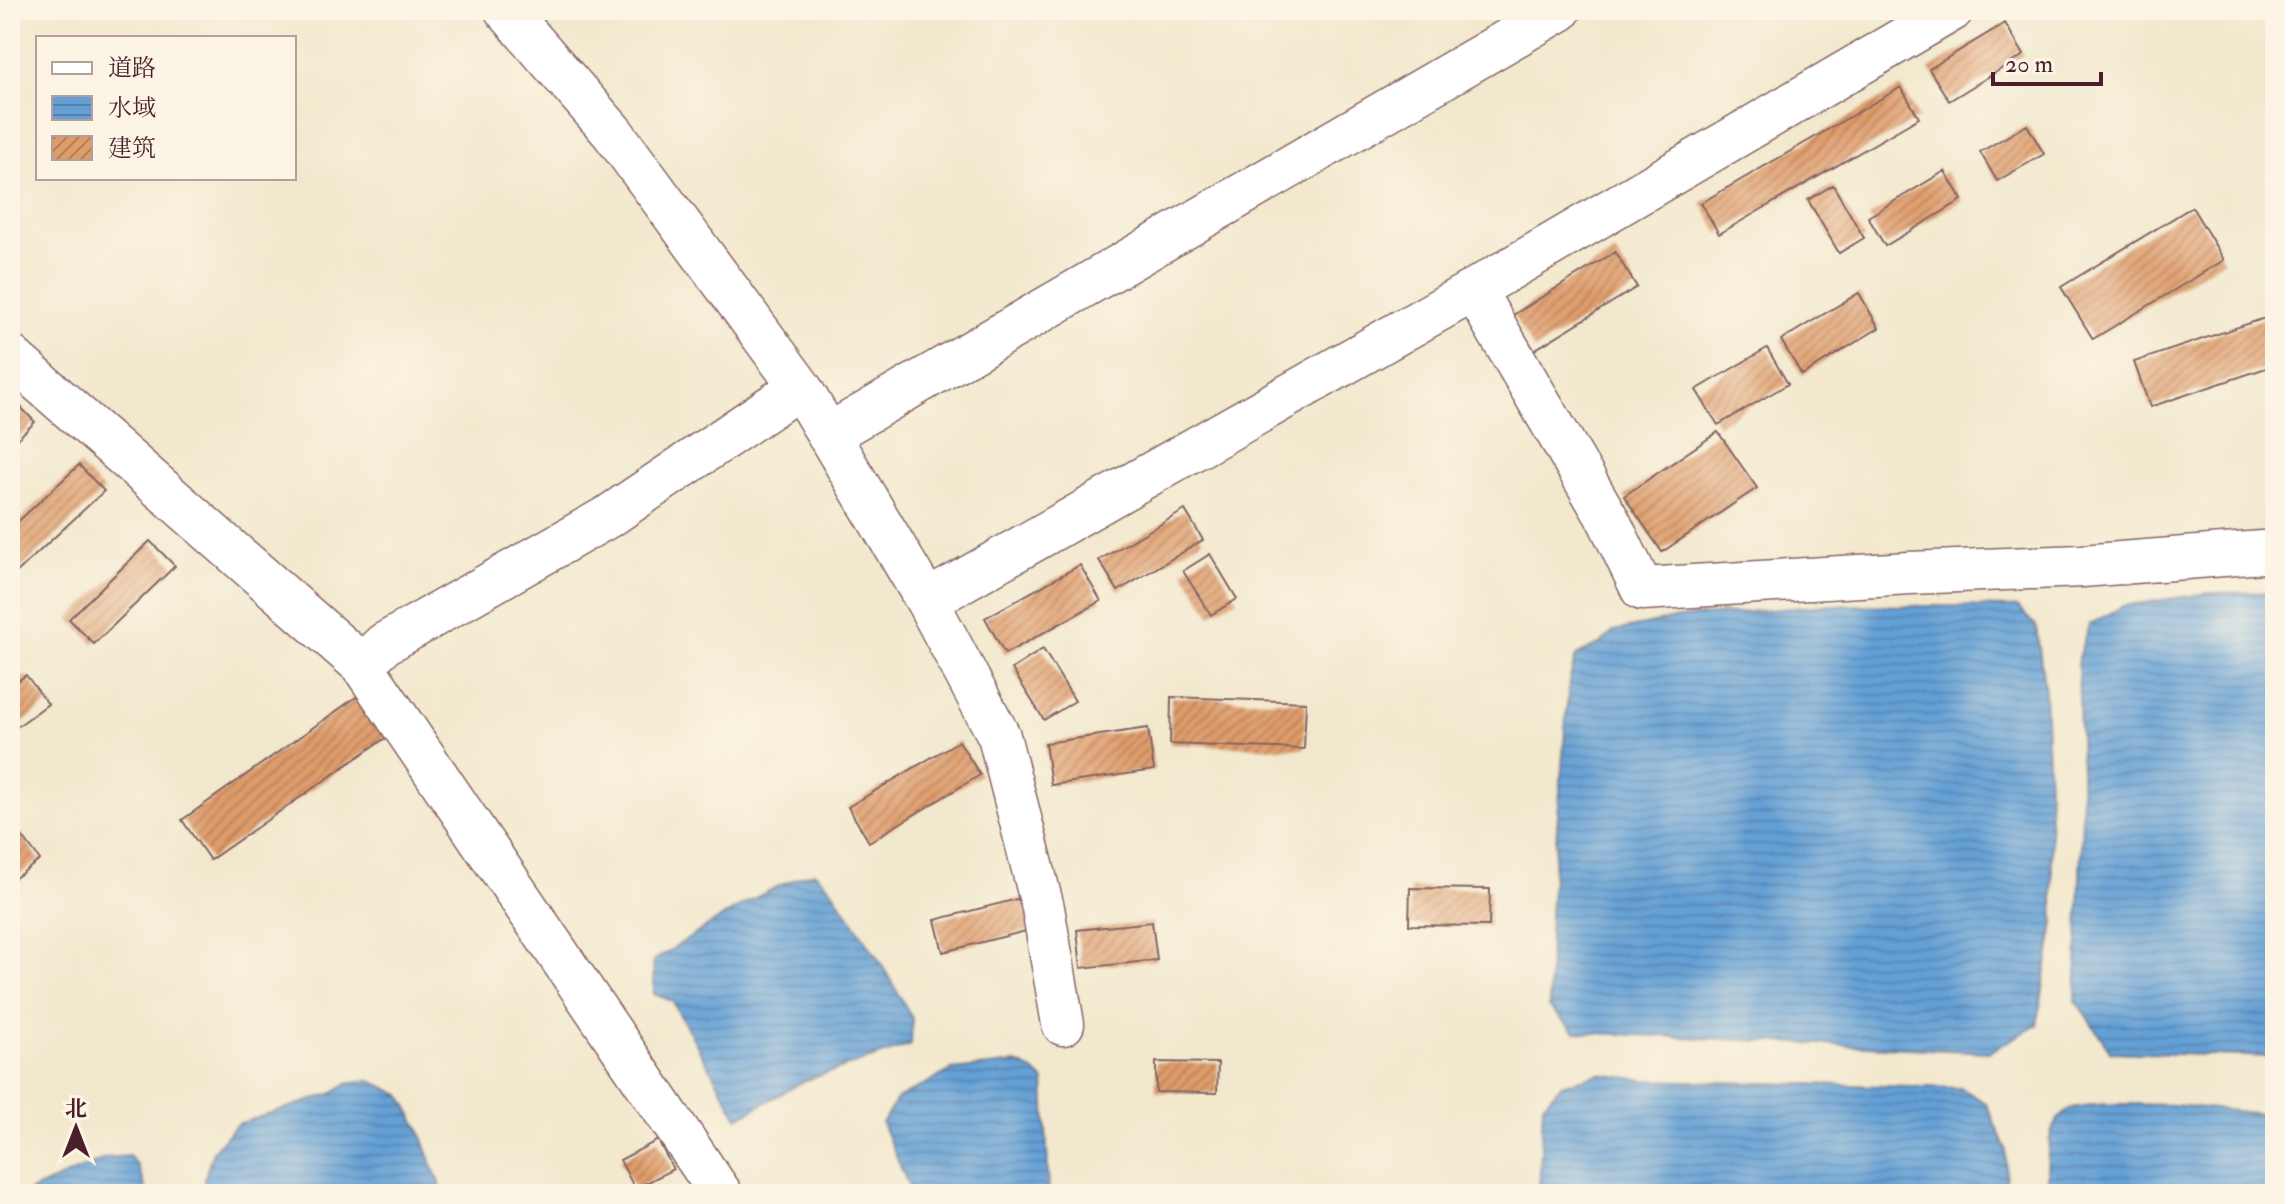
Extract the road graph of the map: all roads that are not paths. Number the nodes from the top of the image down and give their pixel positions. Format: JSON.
{"nodes":[{"id":1,"x":506,"y":10,"type":"edge"},
{"id":2,"x":1952,"y":10,"type":"edge"},
{"id":3,"x":1555,"y":11,"type":"edge"},
{"id":4,"x":1474,"y":290,"type":"junction"},
{"id":5,"x":10,"y":356,"type":"edge"},
{"id":6,"x":800,"y":387,"type":"junction"},
{"id":7,"x":828,"y":435,"type":"junction"},
{"id":8,"x":2275,"y":551,"type":"edge"},
{"id":9,"x":927,"y":601,"type":"junction"},
{"id":10,"x":362,"y":665,"type":"junction"},
{"id":11,"x":1063,"y":1024,"type":"dead end"},
{"id":12,"x":721,"y":1194,"type":"edge"}],
"edges":[{"from":1,"to":6,"type":"street"},
{"from":2,"to":4,"type":"street"},
{"from":3,"to":7,"type":"street"},
{"from":4,"to":8,"type":"street"},
{"from":4,"to":9,"type":"street"},
{"from":5,"to":10,"type":"street"},
{"from":6,"to":7,"type":"street"},
{"from":6,"to":10,"type":"street"},
{"from":7,"to":9,"type":"street"},
{"from":9,"to":11,"type":"street"},
{"from":10,"to":12,"type":"street"}]}
